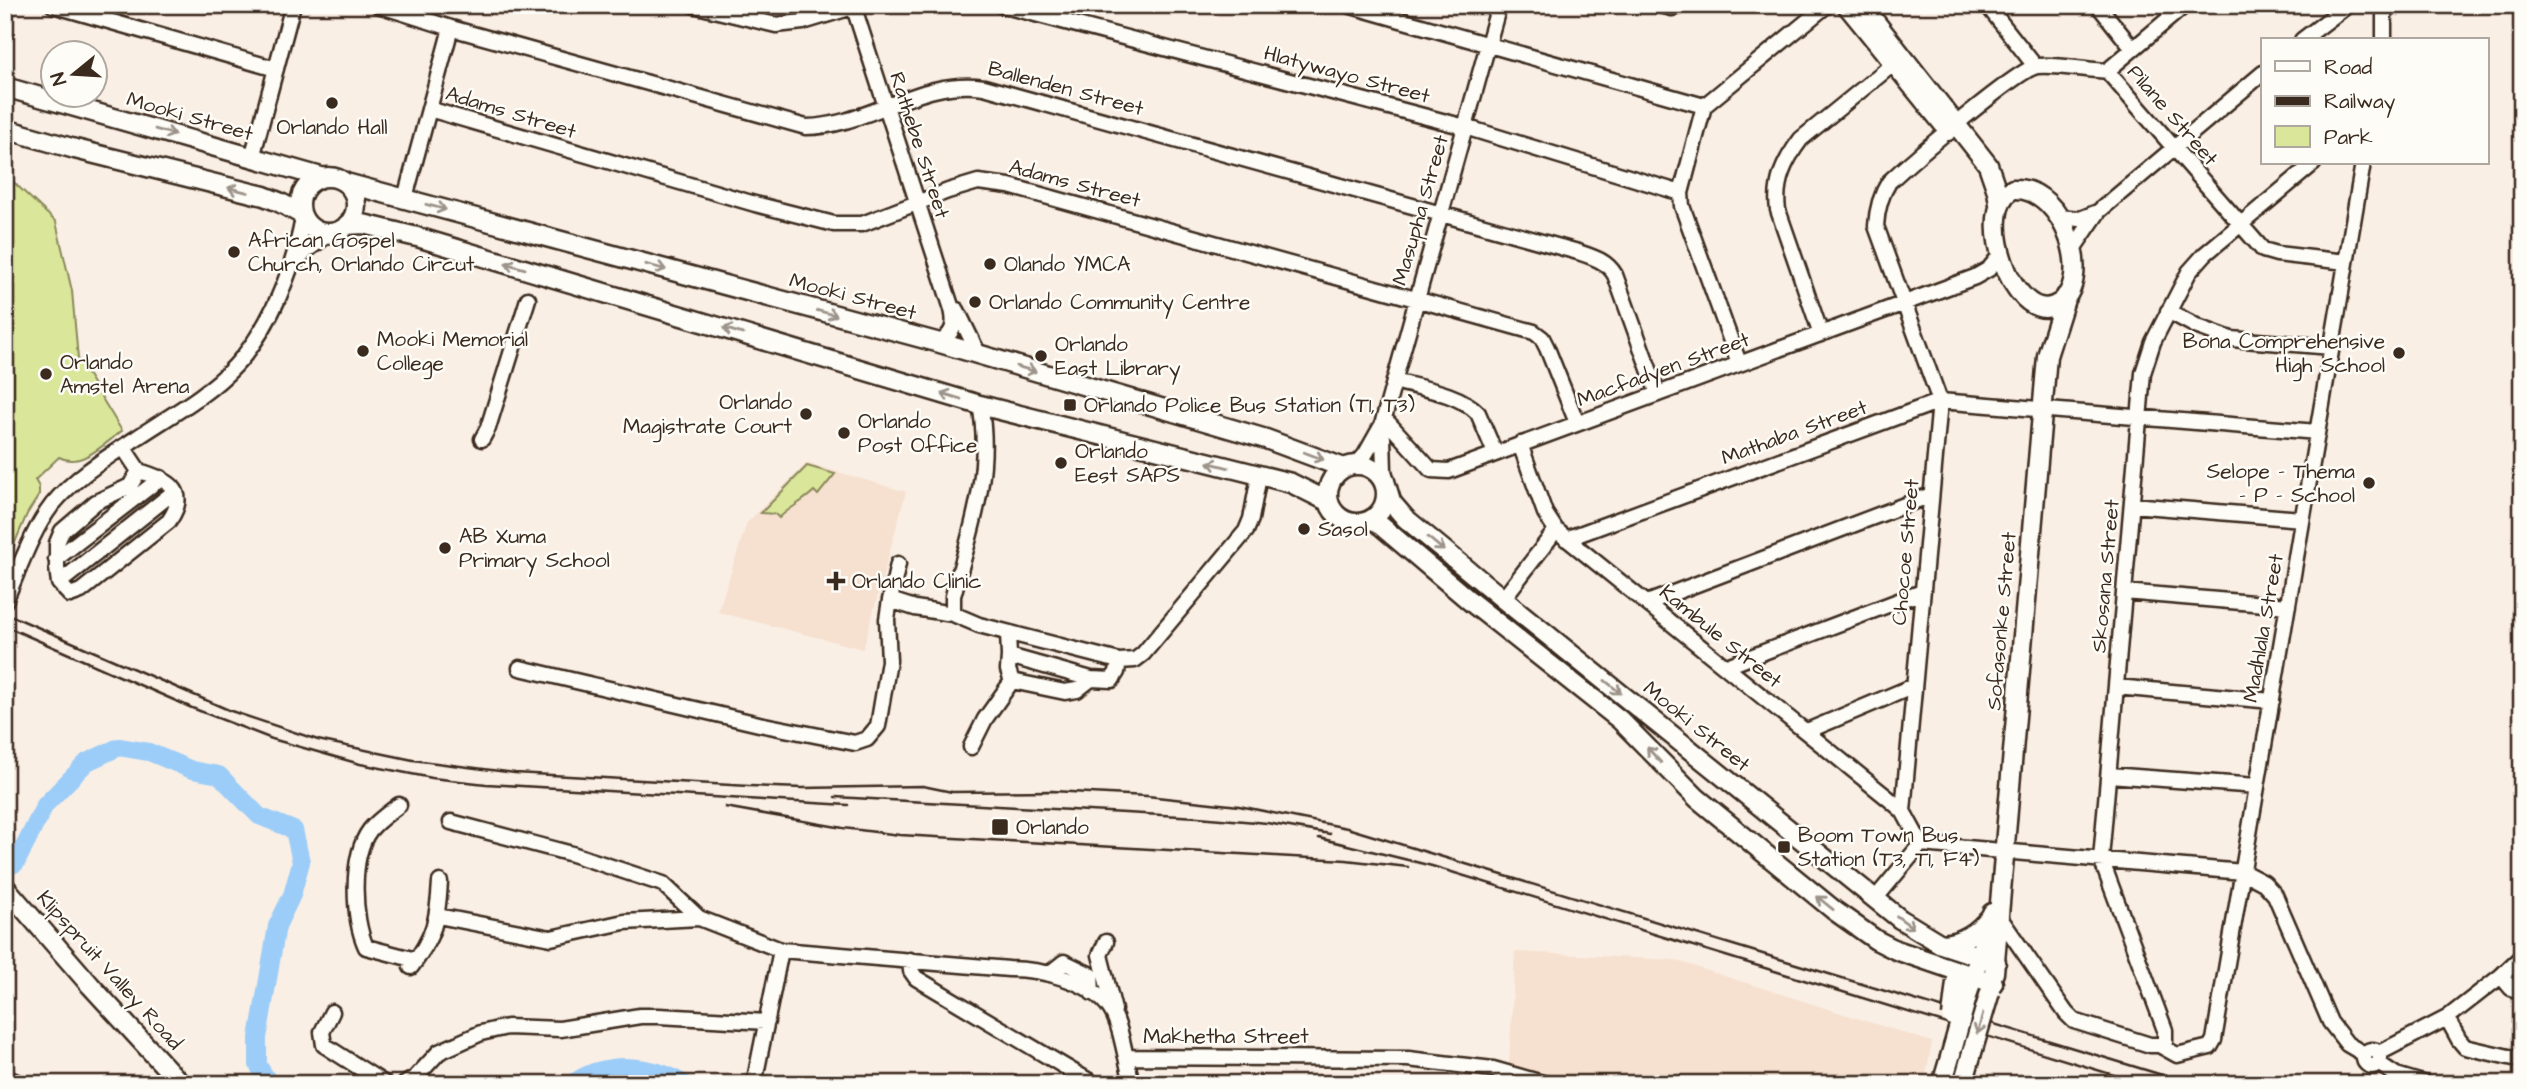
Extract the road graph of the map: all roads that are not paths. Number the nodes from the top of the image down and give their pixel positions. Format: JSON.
{"nodes":[{"id":1,"x":53,"y":5,"type":"edge"},
{"id":2,"x":293,"y":5,"type":"edge"},
{"id":3,"x":378,"y":5,"type":"edge"},
{"id":4,"x":693,"y":5,"type":"edge"},
{"id":5,"x":1000,"y":5,"type":"edge"},
{"id":6,"x":1348,"y":5,"type":"edge"},
{"id":7,"x":1499,"y":5,"type":"edge"},
{"id":8,"x":1660,"y":5,"type":"edge"},
{"id":9,"x":1686,"y":5,"type":"edge"},
{"id":10,"x":1827,"y":5,"type":"edge"},
{"id":11,"x":1844,"y":5,"type":"edge"},
{"id":12,"x":1862,"y":5,"type":"edge"},
{"id":13,"x":1987,"y":5,"type":"edge"},
{"id":14,"x":2098,"y":5,"type":"edge"},
{"id":15,"x":2185,"y":5,"type":"edge"},
{"id":16,"x":2348,"y":5,"type":"edge"},
{"id":17,"x":2384,"y":5,"type":"edge"},
{"id":18,"x":855,"y":6,"type":"edge"},
{"id":19,"x":451,"y":28,"type":"junction"},
{"id":20,"x":2305,"y":38,"type":"edge"},
{"id":21,"x":2384,"y":38,"type":"edge"},
{"id":22,"x":1489,"y":44,"type":"junction"},
{"id":23,"x":2133,"y":49,"type":"junction"},
{"id":24,"x":1897,"y":60,"type":"junction"},
{"id":25,"x":2035,"y":66,"type":"junction"},
{"id":26,"x":276,"y":69,"type":"junction"},
{"id":27,"x":2107,"y":71,"type":"junction"},
{"id":28,"x":2261,"y":75,"type":"edge"},
{"id":29,"x":5,"y":87,"type":"edge"},
{"id":30,"x":885,"y":105,"type":"junction"},
{"id":31,"x":1704,"y":106,"type":"junction"},
{"id":32,"x":429,"y":109,"type":"junction"},
{"id":33,"x":1465,"y":127,"type":"junction"},
{"id":34,"x":1952,"y":129,"type":"junction"},
{"id":35,"x":5,"y":130,"type":"edge"},
{"id":36,"x":2174,"y":148,"type":"junction"},
{"id":37,"x":251,"y":158,"type":"junction"},
{"id":38,"x":2313,"y":164,"type":"edge"},
{"id":39,"x":2363,"y":164,"type":"edge"},
{"id":40,"x":1988,"y":165,"type":"junction"},
{"id":41,"x":321,"y":177,"type":"junction"},
{"id":42,"x":346,"y":183,"type":"junction"},
{"id":43,"x":2026,"y":190,"type":"junction"},
{"id":44,"x":1681,"y":192,"type":"junction"},
{"id":45,"x":405,"y":198,"type":"junction"},
{"id":46,"x":918,"y":203,"type":"junction"},
{"id":47,"x":1999,"y":204,"type":"junction"},
{"id":48,"x":2099,"y":211,"type":"junction"},
{"id":49,"x":1441,"y":215,"type":"junction"},
{"id":50,"x":302,"y":216,"type":"junction"},
{"id":51,"x":2059,"y":217,"type":"junction"},
{"id":52,"x":2240,"y":225,"type":"junction"},
{"id":53,"x":347,"y":226,"type":"junction"},
{"id":54,"x":330,"y":233,"type":"junction"},
{"id":55,"x":2073,"y":249,"type":"junction"},
{"id":56,"x":2001,"y":254,"type":"junction"},
{"id":57,"x":2346,"y":262,"type":"junction"},
{"id":58,"x":291,"y":268,"type":"junction"},
{"id":59,"x":1975,"y":277,"type":"junction"},
{"id":60,"x":2015,"y":285,"type":"junction"},
{"id":61,"x":2066,"y":296,"type":"junction"},
{"id":62,"x":948,"y":297,"type":"junction"},
{"id":63,"x":528,"y":299,"type":"dead end"},
{"id":64,"x":1417,"y":300,"type":"junction"},
{"id":65,"x":1903,"y":303,"type":"junction"},
{"id":66,"x":2029,"y":303,"type":"junction"},
{"id":67,"x":2168,"y":311,"type":"junction"},
{"id":68,"x":1821,"y":334,"type":"junction"},
{"id":69,"x":940,"y":343,"type":"junction"},
{"id":70,"x":2332,"y":347,"type":"junction"},
{"id":71,"x":979,"y":355,"type":"junction"},
{"id":72,"x":2048,"y":356,"type":"junction"},
{"id":73,"x":1740,"y":363,"type":"junction"},
{"id":74,"x":1394,"y":381,"type":"junction"},
{"id":75,"x":1658,"y":394,"type":"junction"},
{"id":76,"x":1940,"y":401,"type":"junction"},
{"id":77,"x":988,"y":407,"type":"junction"},
{"id":78,"x":2043,"y":410,"type":"junction"},
{"id":79,"x":2140,"y":418,"type":"junction"},
{"id":80,"x":1577,"y":423,"type":"junction"},
{"id":81,"x":1383,"y":427,"type":"junction"},
{"id":82,"x":2317,"y":432,"type":"junction"},
{"id":83,"x":482,"y":439,"type":"dead end"},
{"id":84,"x":1520,"y":444,"type":"junction"},
{"id":85,"x":123,"y":447,"type":"junction"},
{"id":86,"x":1495,"y":453,"type":"junction"},
{"id":87,"x":1350,"y":466,"type":"junction"},
{"id":88,"x":139,"y":471,"type":"junction"},
{"id":89,"x":1377,"y":473,"type":"junction"},
{"id":90,"x":1259,"y":476,"type":"junction"},
{"id":91,"x":161,"y":478,"type":"junction"},
{"id":92,"x":1931,"y":495,"type":"junction"},
{"id":93,"x":1329,"y":502,"type":"junction"},
{"id":94,"x":1391,"y":503,"type":"junction"},
{"id":95,"x":2132,"y":505,"type":"junction"},
{"id":96,"x":2302,"y":519,"type":"junction"},
{"id":97,"x":1368,"y":521,"type":"junction"},
{"id":98,"x":1561,"y":534,"type":"junction"},
{"id":99,"x":56,"y":559,"type":"junction"},
{"id":100,"x":898,"y":564,"type":"dead end"},
{"id":101,"x":1922,"y":592,"type":"junction"},
{"id":102,"x":2124,"y":592,"type":"junction"},
{"id":103,"x":1503,"y":599,"type":"junction"},
{"id":104,"x":890,"y":600,"type":"junction"},
{"id":105,"x":5,"y":601,"type":"edge"},
{"id":106,"x":1647,"y":603,"type":"junction"},
{"id":107,"x":2288,"y":606,"type":"junction"},
{"id":108,"x":953,"y":614,"type":"junction"},
{"id":109,"x":1007,"y":633,"type":"junction"},
{"id":110,"x":1009,"y":656,"type":"junction"},
{"id":111,"x":1119,"y":661,"type":"junction"},
{"id":112,"x":1727,"y":666,"type":"junction"},
{"id":113,"x":520,"y":668,"type":"dead end"},
{"id":114,"x":1091,"y":679,"type":"junction"},
{"id":115,"x":1012,"y":681,"type":"junction"},
{"id":116,"x":1914,"y":687,"type":"junction"},
{"id":117,"x":2116,"y":687,"type":"junction"},
{"id":118,"x":2272,"y":701,"type":"junction"},
{"id":119,"x":1807,"y":731,"type":"junction"},
{"id":120,"x":971,"y":747,"type":"dead end"},
{"id":121,"x":2109,"y":775,"type":"junction"},
{"id":122,"x":2257,"y":786,"type":"junction"},
{"id":123,"x":399,"y":805,"type":"dead end"},
{"id":124,"x":1903,"y":811,"type":"junction"},
{"id":125,"x":451,"y":822,"type":"dead end"},
{"id":126,"x":1921,"y":844,"type":"junction"},
{"id":127,"x":2004,"y":850,"type":"junction"},
{"id":128,"x":2101,"y":859,"type":"junction"},
{"id":129,"x":2243,"y":872,"type":"junction"},
{"id":130,"x":440,"y":882,"type":"dead end"},
{"id":131,"x":5,"y":887,"type":"edge"},
{"id":132,"x":1875,"y":899,"type":"junction"},
{"id":133,"x":5,"y":904,"type":"edge"},
{"id":134,"x":438,"y":916,"type":"junction"},
{"id":135,"x":1996,"y":917,"type":"junction"},
{"id":136,"x":699,"y":918,"type":"junction"},
{"id":137,"x":31,"y":923,"type":"junction"},
{"id":138,"x":1106,"y":942,"type":"dead end"},
{"id":139,"x":1941,"y":944,"type":"junction"},
{"id":140,"x":781,"y":950,"type":"junction"},
{"id":141,"x":2522,"y":956,"type":"edge"},
{"id":142,"x":910,"y":960,"type":"junction"},
{"id":143,"x":1988,"y":960,"type":"junction"},
{"id":144,"x":2501,"y":976,"type":"junction"},
{"id":145,"x":1963,"y":979,"type":"junction"},
{"id":146,"x":1991,"y":987,"type":"junction"},
{"id":147,"x":2522,"y":992,"type":"edge"},
{"id":148,"x":332,"y":1012,"type":"dead end"},
{"id":149,"x":2447,"y":1018,"type":"junction"},
{"id":150,"x":767,"y":1022,"type":"junction"},
{"id":151,"x":1117,"y":1023,"type":"junction"},
{"id":152,"x":2159,"y":1045,"type":"junction"},
{"id":153,"x":1126,"y":1057,"type":"junction"},
{"id":154,"x":2374,"y":1057,"type":"junction"},
{"id":155,"x":2522,"y":1060,"type":"edge"},
{"id":156,"x":5,"y":1077,"type":"edge"},
{"id":157,"x":1943,"y":1078,"type":"edge"},
{"id":158,"x":21,"y":1084,"type":"edge"},
{"id":159,"x":165,"y":1084,"type":"edge"},
{"id":160,"x":181,"y":1084,"type":"edge"},
{"id":161,"x":385,"y":1084,"type":"edge"},
{"id":162,"x":405,"y":1084,"type":"edge"},
{"id":163,"x":754,"y":1084,"type":"edge"},
{"id":164,"x":1094,"y":1084,"type":"edge"},
{"id":165,"x":1132,"y":1084,"type":"edge"},
{"id":166,"x":1546,"y":1084,"type":"edge"},
{"id":167,"x":1963,"y":1084,"type":"edge"},
{"id":168,"x":2426,"y":1084,"type":"edge"}],
"edges":[{"from":1,"to":26,"type":"street"},
{"from":2,"to":26,"type":"street"},
{"from":3,"to":19,"type":"street","name":"Ballenden Street"},
{"from":4,"to":18,"type":"street"},
{"from":5,"to":33,"type":"street","name":"Hlatywayo Street"},
{"from":6,"to":22,"type":"street"},
{"from":7,"to":22,"type":"street","name":"Masupha Street"},
{"from":8,"to":9,"type":"street"},
{"from":10,"to":31,"type":"street"},
{"from":11,"to":24,"type":"street"},
{"from":12,"to":24,"type":"main road","name":"Sofasonke Street"},
{"from":13,"to":25,"type":"street"},
{"from":14,"to":23,"type":"street"},
{"from":15,"to":23,"type":"street"},
{"from":16,"to":20,"type":"street"},
{"from":17,"to":21,"type":"street"},
{"from":18,"to":30,"type":"street","name":"Rathebe Street"},
{"from":19,"to":30,"type":"street","name":"Ballenden Street"},
{"from":19,"to":32,"type":"street"},
{"from":22,"to":31,"type":"street"},
{"from":22,"to":33,"type":"street","name":"Masupha Street"},
{"from":23,"to":27,"type":"street"},
{"from":24,"to":34,"type":"main road","name":"Sofasonke Street"},
{"from":24,"to":68,"type":"street"},
{"from":25,"to":27,"type":"street","name":"Pilane Street"},
{"from":25,"to":34,"type":"street"},
{"from":26,"to":37,"type":"street"},
{"from":27,"to":36,"type":"street","name":"Pilane Street"},
{"from":28,"to":36,"type":"street"},
{"from":29,"to":37,"type":"main road","name":"Mooki Street","one_way":true},
{"from":30,"to":46,"type":"street","name":"Rathebe Street"},
{"from":30,"to":49,"type":"street","name":"Ballenden Street"},
{"from":31,"to":44,"type":"street"},
{"from":32,"to":45,"type":"street"},
{"from":32,"to":46,"type":"street","name":"Adams Street"},
{"from":33,"to":44,"type":"street","name":"Hlatywayo Street"},
{"from":33,"to":49,"type":"street","name":"Masupha Street"},
{"from":34,"to":40,"type":"main road","name":"Sofasonke Street"},
{"from":34,"to":65,"type":"street"},
{"from":50,"to":35,"type":"main road","one_way":true},
{"from":36,"to":48,"type":"street"},
{"from":36,"to":52,"type":"street","name":"Pilane Street"},
{"from":37,"to":41,"type":"main road","name":"Mooki Street"},
{"from":38,"to":52,"type":"street","name":"Skosana Street"},
{"from":39,"to":57,"type":"street","name":"Madhlala Street"},
{"from":40,"to":43,"type":"main road","name":"Sofasonke Street"},
{"from":40,"to":47,"type":"main road","name":"Sofasonke Street"},
{"from":41,"to":42,"type":"main road"},
{"from":41,"to":50,"type":"main road"},
{"from":42,"to":45,"type":"main road","name":"Mooki Street"},
{"from":42,"to":53,"type":"main road"},
{"from":43,"to":47,"type":"main road"},
{"from":43,"to":51,"type":"main road","name":"Sofasonke Street"},
{"from":44,"to":73,"type":"street"},
{"from":45,"to":69,"type":"main road","name":"Mooki Street","one_way":true},
{"from":46,"to":62,"type":"street","name":"Rathebe Street"},
{"from":46,"to":64,"type":"street","name":"Adams Street"},
{"from":47,"to":56,"type":"main road","name":"Sofasonke Street"},
{"from":48,"to":51,"type":"street"},
{"from":48,"to":55,"type":"street"},
{"from":49,"to":64,"type":"street","name":"Masupha Street"},
{"from":49,"to":75,"type":"street","name":"Ballenden Street"},
{"from":50,"to":54,"type":"main road"},
{"from":50,"to":58,"type":"street"},
{"from":51,"to":55,"type":"main road","name":"Sofasonke Street"},
{"from":52,"to":57,"type":"street","name":"Pilane Street"},
{"from":52,"to":67,"type":"street","name":"Skosana Street"},
{"from":53,"to":54,"type":"main road"},
{"from":77,"to":53,"type":"main road","one_way":true},
{"from":54,"to":58,"type":"street"},
{"from":55,"to":61,"type":"main road","name":"Sofasonke Street"},
{"from":56,"to":59,"type":"street","name":"Macfadyen Street"},
{"from":56,"to":60,"type":"main road","name":"Sofasonke Street"},
{"from":57,"to":70,"type":"street","name":"Madhlala Street"},
{"from":58,"to":85,"type":"street"},
{"from":59,"to":60,"type":"street","name":"Macfadyen Street"},
{"from":59,"to":65,"type":"street","name":"Macfadyen Street"},
{"from":60,"to":66,"type":"main road","name":"Sofasonke Street"},
{"from":61,"to":66,"type":"main road"},
{"from":61,"to":72,"type":"main road","name":"Sofasonke Street"},
{"from":62,"to":69,"type":"street","name":"Rathebe Street"},
{"from":62,"to":71,"type":"street","name":"Rathebe Street"},
{"from":63,"to":83,"type":"street"},
{"from":64,"to":74,"type":"street","name":"Masupha Street"},
{"from":64,"to":80,"type":"street","name":"Adams Street"},
{"from":65,"to":68,"type":"street","name":"Macfadyen Street"},
{"from":65,"to":76,"type":"street","name":"Chocoe Street"},
{"from":66,"to":72,"type":"main road","name":"Sofasonke Street"},
{"from":67,"to":70,"type":"street"},
{"from":67,"to":79,"type":"street","name":"Skosana Street"},
{"from":68,"to":73,"type":"street","name":"Macfadyen Street"},
{"from":69,"to":71,"type":"main road","name":"Mooki Street"},
{"from":70,"to":82,"type":"street","name":"Madhlala Street"},
{"from":71,"to":87,"type":"main road","name":"Mooki Street","one_way":true},
{"from":72,"to":78,"type":"main road","name":"Sofasonke Street"},
{"from":73,"to":75,"type":"street","name":"Macfadyen Street"},
{"from":74,"to":81,"type":"street","name":"Masupha Street"},
{"from":74,"to":86,"type":"street"},
{"from":75,"to":80,"type":"street","name":"Macfadyen Street"},
{"from":76,"to":78,"type":"street","name":"Mathaba Street"},
{"from":76,"to":92,"type":"street","name":"Chocoe Street"},
{"from":76,"to":98,"type":"street","name":"Mathaba Street"},
{"from":90,"to":77,"type":"main road","one_way":true},
{"from":77,"to":108,"type":"street"},
{"from":78,"to":79,"type":"street","name":"Mathaba Street"},
{"from":78,"to":127,"type":"main road","name":"Sofasonke Street"},
{"from":79,"to":82,"type":"street","name":"Mathaba Street"},
{"from":79,"to":95,"type":"street","name":"Skosana Street"},
{"from":80,"to":84,"type":"street","name":"Macfadyen Street"},
{"from":81,"to":86,"type":"street","name":"Macfadyen Street"},
{"from":81,"to":87,"type":"street","name":"Masupha Street"},
{"from":81,"to":89,"type":"street","name":"Masupha Street"},
{"from":81,"to":94,"type":"street"},
{"from":82,"to":96,"type":"street","name":"Madhlala Street"},
{"from":84,"to":86,"type":"street","name":"Macfadyen Street"},
{"from":84,"to":98,"type":"street","name":"Kambule Street"},
{"from":85,"to":88,"type":"street"},
{"from":85,"to":105,"type":"street"},
{"from":87,"to":89,"type":"main road"},
{"from":87,"to":93,"type":"main road"},
{"from":88,"to":91,"type":"street"},
{"from":88,"to":99,"type":"street"},
{"from":89,"to":94,"type":"main road"},
{"from":90,"to":93,"type":"main road"},
{"from":90,"to":111,"type":"street"},
{"from":91,"to":99,"type":"street"},
{"from":91,"to":99,"type":"street"},
{"from":92,"to":101,"type":"street","name":"Chocoe Street"},
{"from":92,"to":106,"type":"street"},
{"from":93,"to":97,"type":"main road"},
{"from":94,"to":97,"type":"main road"},
{"from":94,"to":103,"type":"main road","name":"Mooki Street","one_way":true},
{"from":95,"to":96,"type":"street"},
{"from":95,"to":102,"type":"street","name":"Skosana Street"},
{"from":96,"to":107,"type":"street","name":"Madhlala Street"},
{"from":145,"to":97,"type":"main road","name":"Mooki Street","one_way":true},
{"from":98,"to":103,"type":"street"},
{"from":98,"to":106,"type":"street","name":"Kambule Street"},
{"from":100,"to":104,"type":"street"},
{"from":101,"to":112,"type":"street"},
{"from":101,"to":116,"type":"street","name":"Chocoe Street"},
{"from":102,"to":107,"type":"street"},
{"from":102,"to":117,"type":"street","name":"Skosana Street"},
{"from":103,"to":132,"type":"main road","name":"Mooki Street","one_way":true},
{"from":104,"to":108,"type":"street"},
{"from":104,"to":113,"type":"street"},
{"from":106,"to":112,"type":"street","name":"Kambule Street"},
{"from":107,"to":118,"type":"street","name":"Madhlala Street"},
{"from":108,"to":109,"type":"street"},
{"from":109,"to":110,"type":"street"},
{"from":109,"to":111,"type":"street"},
{"from":110,"to":114,"type":"street"},
{"from":110,"to":115,"type":"street"},
{"from":111,"to":114,"type":"street"},
{"from":112,"to":119,"type":"street","name":"Kambule Street"},
{"from":114,"to":115,"type":"street"},
{"from":115,"to":120,"type":"street"},
{"from":116,"to":119,"type":"street"},
{"from":116,"to":124,"type":"street","name":"Chocoe Street"},
{"from":117,"to":118,"type":"street"},
{"from":117,"to":121,"type":"street","name":"Skosana Street"},
{"from":118,"to":122,"type":"street","name":"Madhlala Street"},
{"from":119,"to":124,"type":"street","name":"Kambule Street"},
{"from":121,"to":122,"type":"street"},
{"from":121,"to":128,"type":"street","name":"Skosana Street"},
{"from":122,"to":129,"type":"street","name":"Madhlala Street"},
{"from":123,"to":134,"type":"street"},
{"from":124,"to":126,"type":"street","name":"Kambule Street"},
{"from":125,"to":136,"type":"street"},
{"from":126,"to":127,"type":"street"},
{"from":126,"to":132,"type":"street"},
{"from":127,"to":128,"type":"street"},
{"from":127,"to":135,"type":"main road","name":"Sofasonke Street"},
{"from":128,"to":129,"type":"street"},
{"from":128,"to":152,"type":"street","name":"Skosana Street"},
{"from":129,"to":152,"type":"street","name":"Madhlala Street"},
{"from":129,"to":154,"type":"street"},
{"from":130,"to":134,"type":"street"},
{"from":131,"to":137,"type":"main road","name":"Klipspruit Valley Road"},
{"from":132,"to":139,"type":"main road","name":"Mooki Street","one_way":true},
{"from":133,"to":137,"type":"main road","name":"Klipspruit Valley Road"},
{"from":134,"to":136,"type":"street"},
{"from":135,"to":139,"type":"main road"},
{"from":135,"to":143,"type":"main road","name":"Sofasonke Street"},
{"from":135,"to":152,"type":"street","name":"Madhlala Street"},
{"from":136,"to":140,"type":"street","name":"Makhetha Street"},
{"from":137,"to":159,"type":"main road","name":"Klipspruit Valley Road"},
{"from":137,"to":160,"type":"main road","name":"Klipspruit Valley Road"},
{"from":138,"to":151,"type":"street"},
{"from":139,"to":143,"type":"main road","name":"Mooki Street"},
{"from":140,"to":142,"type":"street","name":"Makhetha Street"},
{"from":140,"to":150,"type":"street"},
{"from":141,"to":144,"type":"street"},
{"from":142,"to":151,"type":"street","name":"Makhetha Street"},
{"from":142,"to":164,"type":"street"},
{"from":143,"to":145,"type":"main road","name":"Sofasonke Street"},
{"from":143,"to":146,"type":"main road","name":"Sofasonke Street"},
{"from":144,"to":147,"type":"street"},
{"from":144,"to":149,"type":"street"},
{"from":145,"to":146,"type":"main road","name":"Mooki Street"},
{"from":145,"to":157,"type":"main road","name":"Sofasonke Street","bridge":true},
{"from":146,"to":167,"type":"main road","name":"Sofasonke Street","one_way":true,"bridge":true},
{"from":148,"to":161,"type":"street"},
{"from":149,"to":154,"type":"street"},
{"from":149,"to":155,"type":"street"},
{"from":150,"to":162,"type":"street"},
{"from":150,"to":163,"type":"street"},
{"from":151,"to":153,"type":"street","name":"Makhetha Street"},
{"from":153,"to":165,"type":"street"},
{"from":153,"to":166,"type":"street","name":"Makhetha Street"},
{"from":154,"to":168,"type":"street"},
{"from":156,"to":158,"type":"street"}]}
